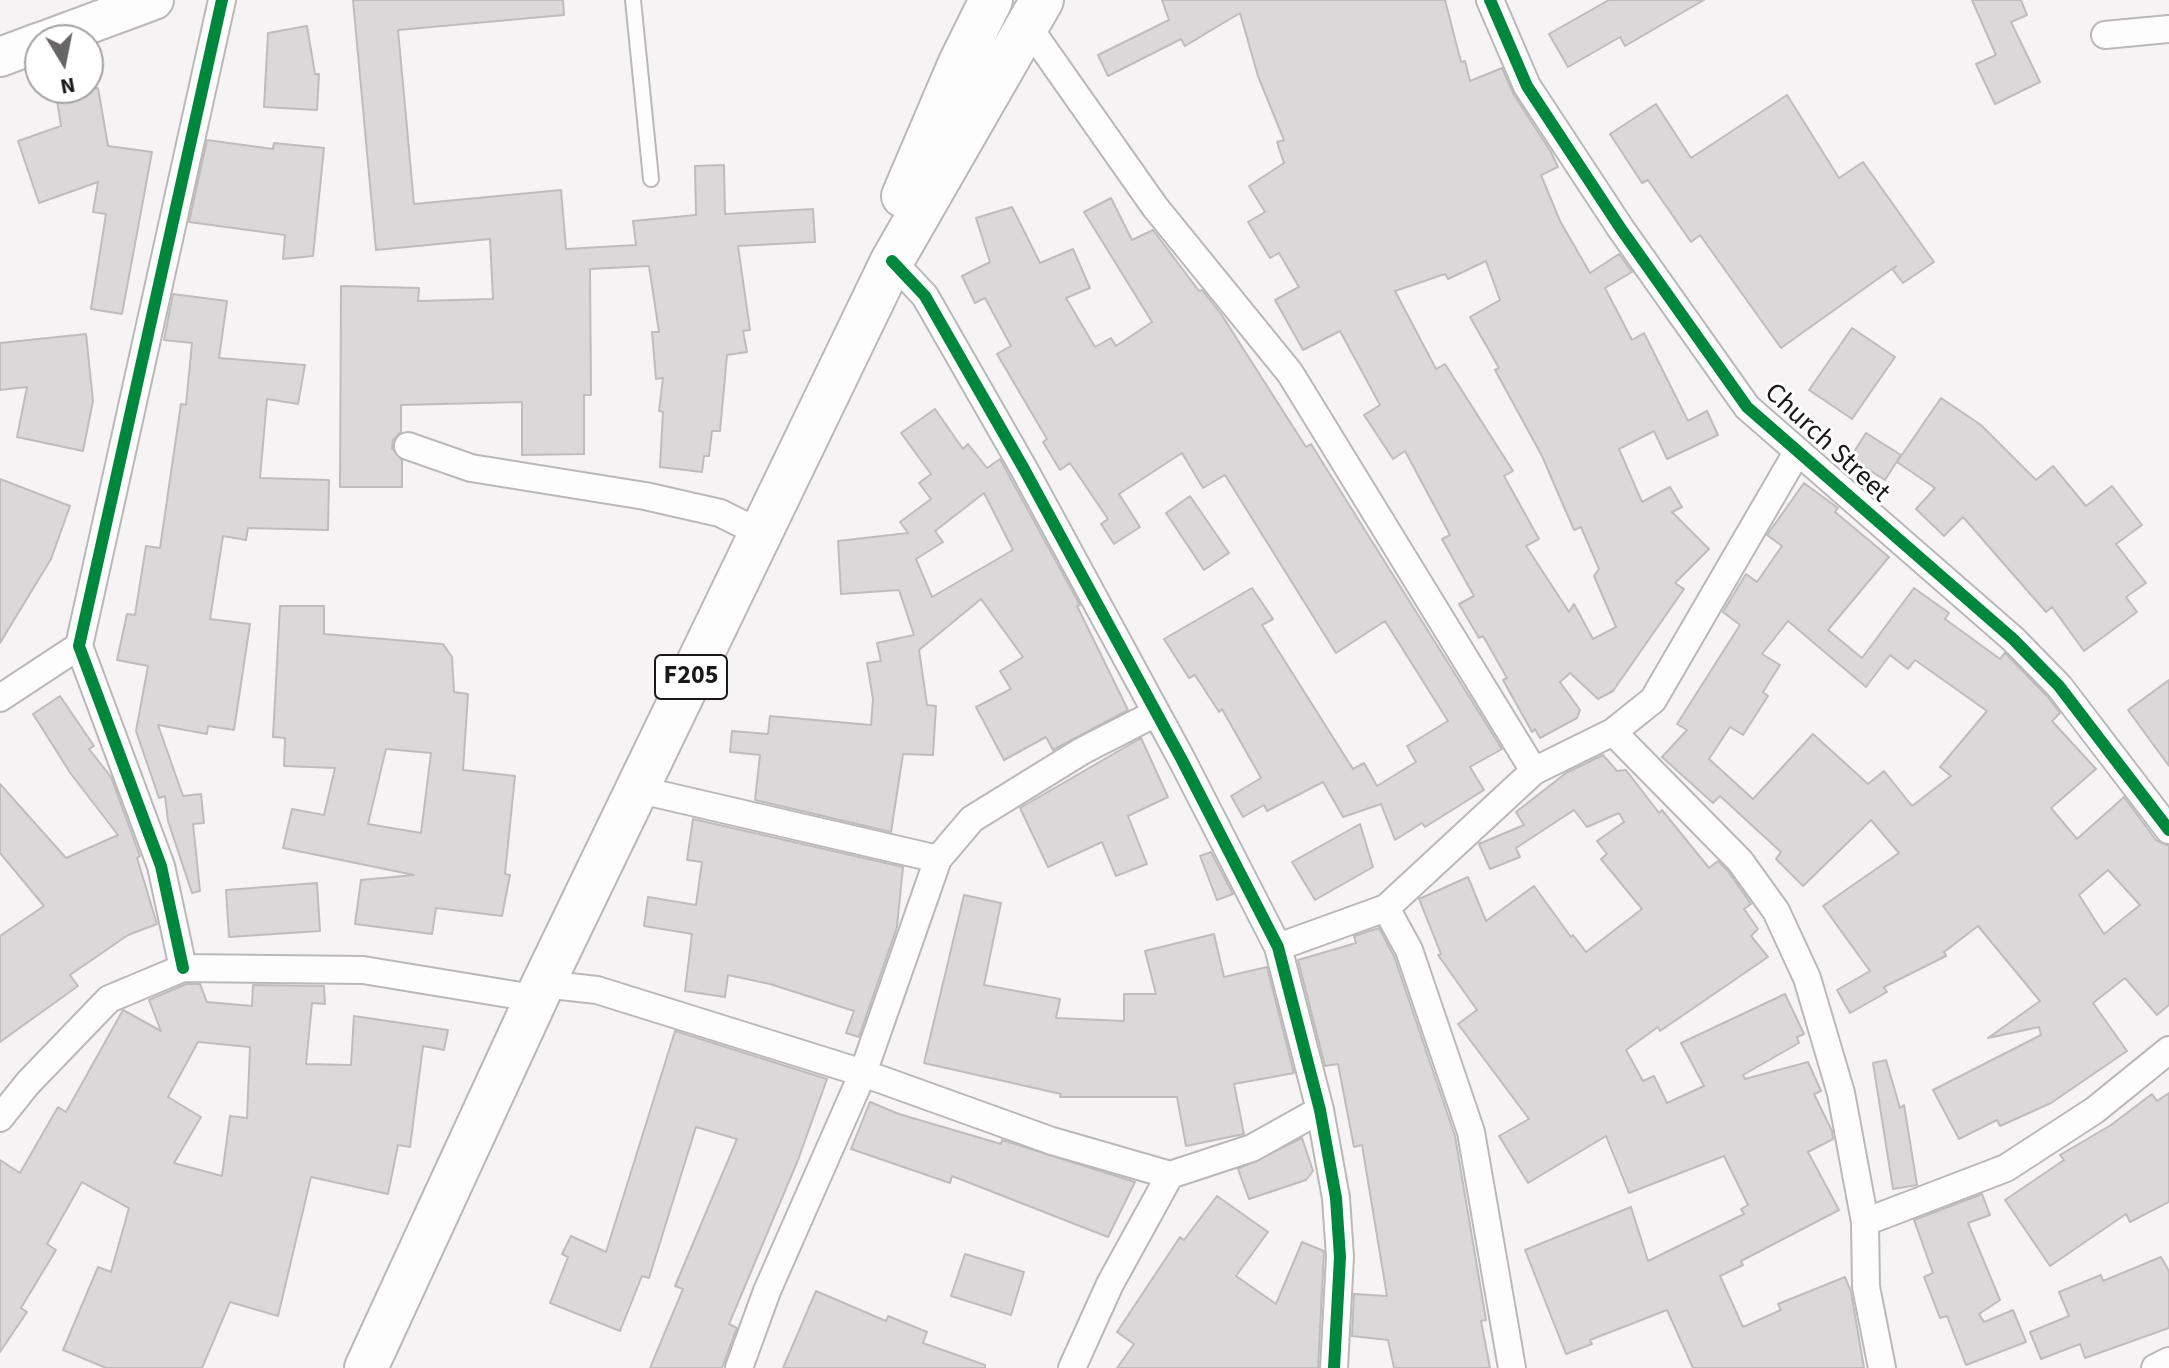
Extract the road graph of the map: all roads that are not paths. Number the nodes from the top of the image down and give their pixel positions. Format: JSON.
{"nodes":[{"id":1,"x":154,"y":0,"type":"edge"},
{"id":2,"x":222,"y":0,"type":"edge"},
{"id":3,"x":633,"y":0,"type":"edge"},
{"id":4,"x":991,"y":0,"type":"edge"},
{"id":5,"x":1490,"y":0,"type":"edge"},
{"id":6,"x":1034,"y":12,"type":"edge"},
{"id":7,"x":89,"y":24,"type":"edge"},
{"id":8,"x":2169,"y":29,"type":"edge"},
{"id":9,"x":2105,"y":35,"type":"dead end"},
{"id":10,"x":24,"y":48,"type":"edge"},
{"id":11,"x":0,"y":57,"type":"edge"},
{"id":12,"x":651,"y":179,"type":"dead end"},
{"id":13,"x":892,"y":261,"type":"junction"},
{"id":14,"x":408,"y":446,"type":"dead end"},
{"id":15,"x":1796,"y":454,"type":"junction"},
{"id":16,"x":750,"y":528,"type":"junction"},
{"id":17,"x":79,"y":646,"type":"junction"},
{"id":18,"x":0,"y":698,"type":"edge"},
{"id":19,"x":1156,"y":713,"type":"junction"},
{"id":20,"x":1613,"y":732,"type":"junction"},
{"id":21,"x":1534,"y":771,"type":"junction"},
{"id":22,"x":636,"y":789,"type":"junction"},
{"id":23,"x":2169,"y":830,"type":"edge"},
{"id":24,"x":938,"y":859,"type":"junction"},
{"id":25,"x":1386,"y":908,"type":"junction"},
{"id":26,"x":1278,"y":947,"type":"junction"},
{"id":27,"x":183,"y":968,"type":"junction"},
{"id":28,"x":535,"y":991,"type":"junction"},
{"id":29,"x":2169,"y":1050,"type":"edge"},
{"id":30,"x":863,"y":1073,"type":"junction"},
{"id":31,"x":1320,"y":1110,"type":"junction"},
{"id":32,"x":0,"y":1118,"type":"edge"},
{"id":33,"x":1170,"y":1175,"type":"junction"},
{"id":34,"x":1865,"y":1222,"type":"junction"},
{"id":35,"x":412,"y":1255,"type":"junction"},
{"id":36,"x":2169,"y":1361,"type":"edge"},
{"id":37,"x":351,"y":1368,"type":"edge"},
{"id":38,"x":366,"y":1368,"type":"edge"},
{"id":39,"x":739,"y":1368,"type":"edge"},
{"id":40,"x":1072,"y":1368,"type":"edge"},
{"id":41,"x":1334,"y":1368,"type":"edge"},
{"id":42,"x":1512,"y":1368,"type":"edge"},
{"id":43,"x":1882,"y":1368,"type":"edge"},
{"id":44,"x":2155,"y":1368,"type":"edge"}],
"edges":[{"from":1,"to":7,"type":"main road"},
{"from":2,"to":17,"type":"street"},
{"from":3,"to":12,"type":"lane"},
{"from":4,"to":16,"type":"main road","number":"F205"},
{"from":5,"to":15,"type":"street","name":"Church Street"},
{"from":6,"to":13,"type":"main road","number":"F205"},
{"from":6,"to":21,"type":"street"},
{"from":8,"to":9,"type":"street"},
{"from":10,"to":11,"type":"main road"},
{"from":13,"to":19,"type":"street"},
{"from":13,"to":22,"type":"main road","number":"F205"},
{"from":14,"to":16,"type":"street"},
{"from":15,"to":20,"type":"street"},
{"from":15,"to":23,"type":"street","name":"Church Street"},
{"from":16,"to":28,"type":"main road","number":"F205"},
{"from":17,"to":18,"type":"street"},
{"from":17,"to":27,"type":"street"},
{"from":19,"to":24,"type":"street"},
{"from":19,"to":26,"type":"street"},
{"from":20,"to":21,"type":"street"},
{"from":20,"to":34,"type":"street"},
{"from":21,"to":25,"type":"street"},
{"from":22,"to":24,"type":"street"},
{"from":22,"to":28,"type":"main road","number":"F205"},
{"from":24,"to":30,"type":"street"},
{"from":25,"to":26,"type":"street"},
{"from":25,"to":42,"type":"street"},
{"from":26,"to":31,"type":"street"},
{"from":27,"to":28,"type":"street"},
{"from":27,"to":32,"type":"street"},
{"from":28,"to":30,"type":"street"},
{"from":28,"to":35,"type":"main road","number":"F205"},
{"from":29,"to":34,"type":"street"},
{"from":30,"to":33,"type":"street"},
{"from":30,"to":39,"type":"street"},
{"from":31,"to":33,"type":"street"},
{"from":31,"to":41,"type":"street"},
{"from":33,"to":40,"type":"street"},
{"from":34,"to":43,"type":"street"},
{"from":35,"to":37,"type":"main road","number":"F205"},
{"from":35,"to":38,"type":"main road","number":"F205"},
{"from":36,"to":44,"type":"street"}]}
